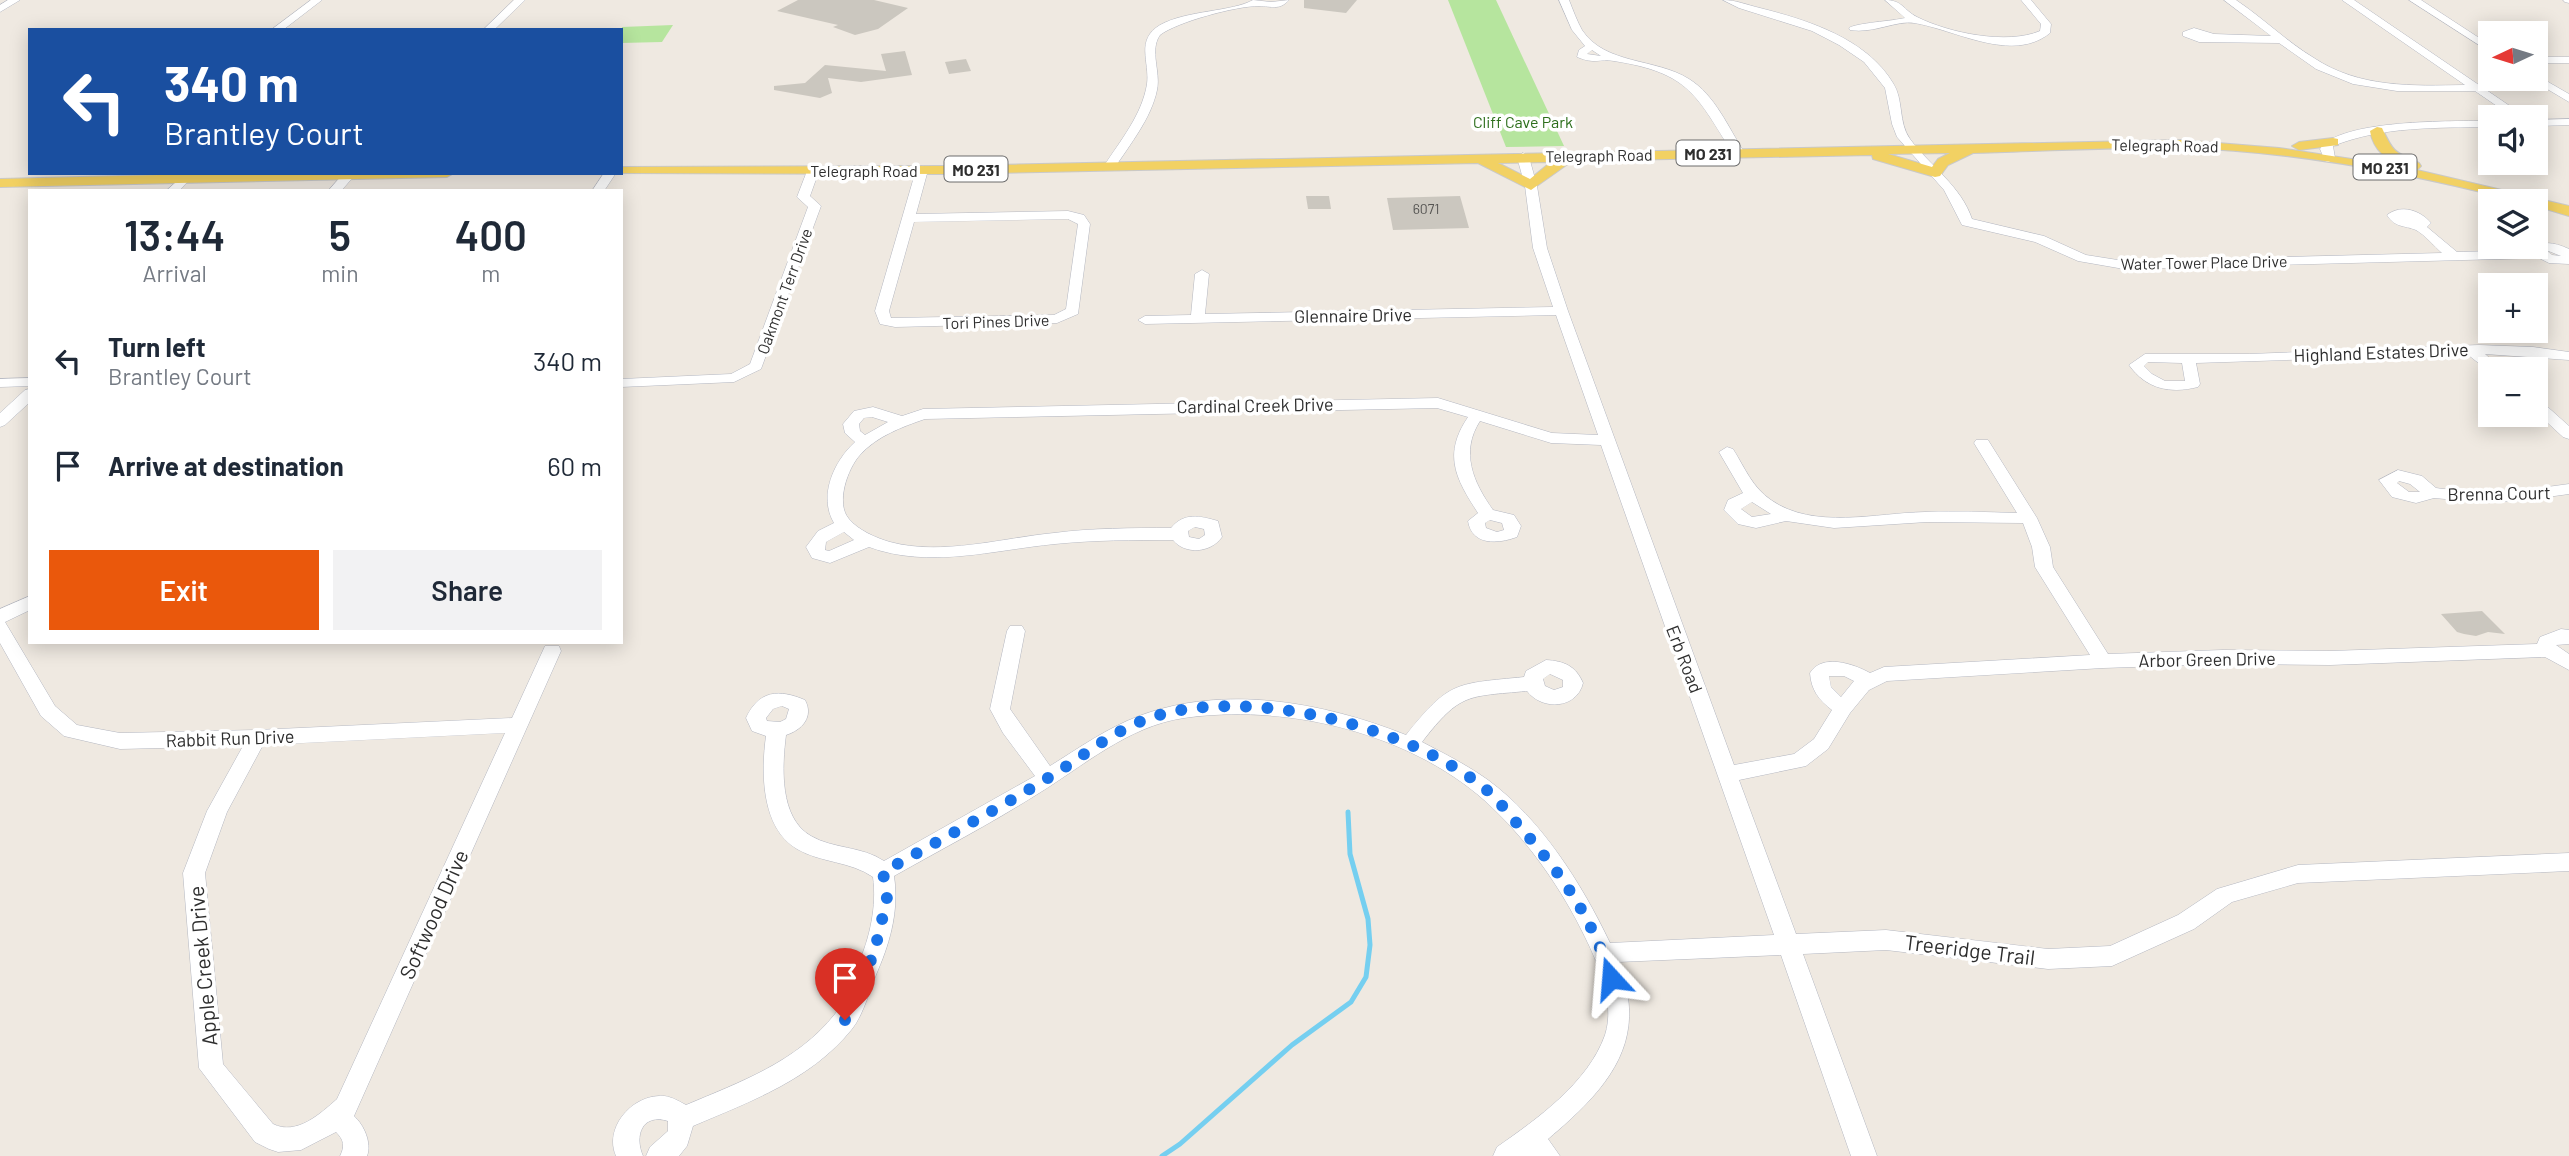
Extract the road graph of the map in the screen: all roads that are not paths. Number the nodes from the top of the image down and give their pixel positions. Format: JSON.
{"nodes":[{"id":1,"x":15,"y":0,"type":"edge"},
{"id":2,"x":317,"y":0,"type":"edge"},
{"id":3,"x":520,"y":0,"type":"edge"},
{"id":4,"x":1284,"y":0,"type":"edge"},
{"id":5,"x":1564,"y":0,"type":"edge"},
{"id":6,"x":1728,"y":0,"type":"edge"},
{"id":7,"x":1890,"y":0,"type":"edge"},
{"id":8,"x":2026,"y":0,"type":"edge"},
{"id":9,"x":2229,"y":0,"type":"edge"},
{"id":10,"x":2347,"y":0,"type":"edge"},
{"id":11,"x":2414,"y":0,"type":"edge"},
{"id":12,"x":1258,"y":1,"type":"edge"},
{"id":13,"x":0,"y":9,"type":"edge"},
{"id":14,"x":1913,"y":19,"type":"junction"},
{"id":15,"x":1878,"y":27,"type":"junction"},
{"id":16,"x":279,"y":28,"type":"edge"},
{"id":17,"x":490,"y":28,"type":"edge"},
{"id":18,"x":1850,"y":31,"type":"junction"},
{"id":19,"x":1831,"y":37,"type":"junction"},
{"id":20,"x":2212,"y":37,"type":"dead end"},
{"id":21,"x":2281,"y":40,"type":"junction"},
{"id":22,"x":2478,"y":41,"type":"edge"},
{"id":23,"x":2548,"y":60,"type":"edge"},
{"id":24,"x":2569,"y":60,"type":"edge"},
{"id":25,"x":2548,"y":86,"type":"edge"},
{"id":26,"x":2477,"y":88,"type":"junction"},
{"id":27,"x":2569,"y":99,"type":"edge"},
{"id":28,"x":2502,"y":105,"type":"edge"},
{"id":29,"x":2569,"y":122,"type":"edge"},
{"id":30,"x":2548,"y":123,"type":"edge"},
{"id":31,"x":2478,"y":125,"type":"edge"},
{"id":32,"x":2377,"y":131,"type":"junction"},
{"id":33,"x":2333,"y":142,"type":"junction"},
{"id":34,"x":1974,"y":146,"type":"junction"},
{"id":35,"x":1913,"y":148,"type":"junction"},
{"id":36,"x":1845,"y":149,"type":"junction"},
{"id":37,"x":2262,"y":149,"type":"junction"},
{"id":38,"x":1738,"y":152,"type":"junction"},
{"id":39,"x":1572,"y":156,"type":"junction"},
{"id":40,"x":1523,"y":157,"type":"junction"},
{"id":41,"x":1472,"y":158,"type":"junction"},
{"id":42,"x":2329,"y":158,"type":"junction"},
{"id":43,"x":1110,"y":166,"type":"junction"},
{"id":44,"x":922,"y":170,"type":"junction"},
{"id":45,"x":623,"y":171,"type":"edge"},
{"id":46,"x":813,"y":171,"type":"junction"},
{"id":47,"x":1935,"y":173,"type":"junction"},
{"id":48,"x":410,"y":175,"type":"edge"},
{"id":49,"x":105,"y":177,"type":"edge"},
{"id":50,"x":2441,"y":177,"type":"junction"},
{"id":51,"x":337,"y":179,"type":"edge"},
{"id":52,"x":136,"y":180,"type":"junction"},
{"id":53,"x":0,"y":183,"type":"edge"},
{"id":54,"x":185,"y":185,"type":"edge"},
{"id":55,"x":1531,"y":186,"type":"junction"},
{"id":56,"x":151,"y":189,"type":"edge"},
{"id":57,"x":2569,"y":211,"type":"edge"},
{"id":58,"x":908,"y":218,"type":"junction"},
{"id":59,"x":2418,"y":226,"type":"dead end"},
{"id":60,"x":2455,"y":256,"type":"junction"},
{"id":61,"x":2569,"y":258,"type":"edge"},
{"id":62,"x":1202,"y":274,"type":"dead end"},
{"id":63,"x":1561,"y":312,"type":"junction"},
{"id":64,"x":1198,"y":319,"type":"junction"},
{"id":65,"x":1145,"y":320,"type":"dead end"},
{"id":66,"x":2472,"y":350,"type":"junction"},
{"id":67,"x":2569,"y":356,"type":"edge"},
{"id":68,"x":2480,"y":357,"type":"edge"},
{"id":69,"x":2192,"y":359,"type":"dead end"},
{"id":70,"x":28,"y":382,"type":"edge"},
{"id":71,"x":0,"y":383,"type":"edge"},
{"id":72,"x":623,"y":383,"type":"edge"},
{"id":73,"x":28,"y":395,"type":"edge"},
{"id":74,"x":1476,"y":415,"type":"junction"},
{"id":75,"x":2548,"y":415,"type":"edge"},
{"id":76,"x":901,"y":421,"type":"junction"},
{"id":77,"x":0,"y":422,"type":"edge"},
{"id":78,"x":2569,"y":434,"type":"edge"},
{"id":79,"x":1606,"y":440,"type":"junction"},
{"id":80,"x":865,"y":442,"type":"junction"},
{"id":81,"x":1982,"y":443,"type":"dead end"},
{"id":82,"x":1727,"y":452,"type":"dead end"},
{"id":83,"x":2569,"y":489,"type":"edge"},
{"id":84,"x":2429,"y":492,"type":"dead end"},
{"id":85,"x":1752,"y":495,"type":"junction"},
{"id":86,"x":1487,"y":514,"type":"dead end"},
{"id":87,"x":1784,"y":515,"type":"junction"},
{"id":88,"x":2029,"y":518,"type":"junction"},
{"id":89,"x":846,"y":525,"type":"junction"},
{"id":90,"x":1178,"y":534,"type":"dead end"},
{"id":91,"x":867,"y":541,"type":"junction"},
{"id":92,"x":28,"y":604,"type":"edge"},
{"id":93,"x":0,"y":617,"type":"edge"},
{"id":94,"x":0,"y":627,"type":"edge"},
{"id":95,"x":1016,"y":631,"type":"dead end"},
{"id":96,"x":2569,"y":637,"type":"edge"},
{"id":97,"x":2548,"y":650,"type":"junction"},
{"id":98,"x":552,"y":651,"type":"dead end"},
{"id":99,"x":2103,"y":661,"type":"junction"},
{"id":100,"x":2569,"y":663,"type":"edge"},
{"id":101,"x":1868,"y":681,"type":"junction"},
{"id":102,"x":1533,"y":683,"type":"dead end"},
{"id":103,"x":1843,"y":708,"type":"junction"},
{"id":104,"x":518,"y":725,"type":"junction"},
{"id":105,"x":777,"y":730,"type":"dead end"},
{"id":106,"x":257,"y":737,"type":"junction"},
{"id":107,"x":1409,"y":745,"type":"junction"},
{"id":108,"x":1727,"y":774,"type":"junction"},
{"id":109,"x":1048,"y":778,"type":"junction"},
{"id":110,"x":2569,"y":862,"type":"edge"},
{"id":111,"x":883,"y":872,"type":"junction"},
{"id":112,"x":1789,"y":945,"type":"junction"},
{"id":113,"x":1604,"y":953,"type":"junction"},
{"id":114,"x":337,"y":1116,"type":"junction"},
{"id":115,"x":681,"y":1119,"type":"junction"},
{"id":116,"x":281,"y":1145,"type":"edge"},
{"id":117,"x":1539,"y":1147,"type":"edge"},
{"id":118,"x":353,"y":1156,"type":"edge"},
{"id":119,"x":630,"y":1156,"type":"edge"},
{"id":120,"x":659,"y":1156,"type":"edge"},
{"id":121,"x":1506,"y":1156,"type":"edge"},
{"id":122,"x":1864,"y":1156,"type":"edge"}],
"edges":[{"from":1,"to":13,"type":"street"},
{"from":2,"to":16,"type":"street"},
{"from":3,"to":17,"type":"street"},
{"from":4,"to":12,"type":"street"},
{"from":5,"to":38,"type":"street"},
{"from":6,"to":19,"type":"street","name":"Water Tower Place Drive"},
{"from":7,"to":14,"type":"street"},
{"from":8,"to":14,"type":"street"},
{"from":9,"to":21,"type":"street"},
{"from":10,"to":26,"type":"street"},
{"from":11,"to":22,"type":"street"},
{"from":12,"to":43,"type":"street"},
{"from":14,"to":15,"type":"street"},
{"from":15,"to":18,"type":"street"},
{"from":15,"to":18,"type":"street"},
{"from":18,"to":19,"type":"street"},
{"from":19,"to":35,"type":"street","name":"Water Tower Place Drive"},
{"from":20,"to":21,"type":"street"},
{"from":21,"to":26,"type":"street"},
{"from":23,"to":24,"type":"street"},
{"from":25,"to":27,"type":"street"},
{"from":26,"to":28,"type":"street"},
{"from":29,"to":30,"type":"street"},
{"from":31,"to":32,"type":"street"},
{"from":32,"to":33,"type":"street"},
{"from":32,"to":50,"type":"main road"},
{"from":33,"to":37,"type":"main road"},
{"from":33,"to":42,"type":"street"},
{"from":34,"to":35,"type":"main road","name":"Telegraph Road","number":"MO 231"},
{"from":34,"to":37,"type":"main road","name":"Telegraph Road","number":"MO 231"},
{"from":34,"to":47,"type":"main road"},
{"from":35,"to":36,"type":"main road","name":"Telegraph Road","number":"MO 231"},
{"from":35,"to":47,"type":"street","name":"Water Tower Place Drive"},
{"from":36,"to":38,"type":"main road","name":"Telegraph Road","number":"MO 231"},
{"from":36,"to":47,"type":"main road"},
{"from":37,"to":42,"type":"main road","name":"Telegraph Road","number":"MO 231"},
{"from":38,"to":39,"type":"main road","name":"Telegraph Road","number":"MO 231"},
{"from":39,"to":40,"type":"main road","name":"Telegraph Road","number":"MO 231"},
{"from":39,"to":55,"type":"main road"},
{"from":40,"to":41,"type":"main road","name":"Telegraph Road","number":"MO 231"},
{"from":40,"to":55,"type":"street","name":"Erb Road"},
{"from":41,"to":43,"type":"main road","name":"Telegraph Road","number":"MO 231"},
{"from":41,"to":55,"type":"main road"},
{"from":42,"to":50,"type":"main road","name":"Telegraph Road","number":"MO 231"},
{"from":43,"to":44,"type":"main road","name":"Telegraph Road","number":"MO 231"},
{"from":44,"to":46,"type":"main road","name":"Telegraph Road","number":"MO 231"},
{"from":44,"to":58,"type":"street","name":"Tori Pines Drive"},
{"from":45,"to":46,"type":"main road","name":"Telegraph Road","number":"MO 231"},
{"from":46,"to":72,"type":"street","name":"Oakmont Terr Drive"},
{"from":47,"to":60,"type":"street","name":"Water Tower Place Drive"},
{"from":48,"to":51,"type":"main road"},
{"from":49,"to":52,"type":"main road"},
{"from":49,"to":53,"type":"main road"},
{"from":50,"to":57,"type":"main road","name":"Telegraph Road","number":"MO 231"},
{"from":51,"to":54,"type":"main road"},
{"from":52,"to":54,"type":"main road"},
{"from":52,"to":56,"type":"main road"},
{"from":55,"to":63,"type":"street","name":"Erb Road"},
{"from":58,"to":58,"type":"street","name":"Tori Pines Drive"},
{"from":59,"to":60,"type":"street"},
{"from":60,"to":61,"type":"street","name":"Water Tower Place Drive"},
{"from":62,"to":64,"type":"street"},
{"from":63,"to":64,"type":"street","name":"Glennaire Drive"},
{"from":63,"to":79,"type":"street","name":"Erb Road"},
{"from":64,"to":65,"type":"street","name":"Glennaire Drive"},
{"from":66,"to":67,"type":"street","name":"Highland Estates Drive"},
{"from":66,"to":68,"type":"street"},
{"from":66,"to":69,"type":"street","name":"Highland Estates Drive"},
{"from":70,"to":71,"type":"street"},
{"from":73,"to":77,"type":"street"},
{"from":74,"to":76,"type":"street","name":"Cardinal Creek Drive"},
{"from":74,"to":79,"type":"street","name":"Cardinal Creek Drive"},
{"from":74,"to":86,"type":"street"},
{"from":75,"to":78,"type":"street"},
{"from":76,"to":80,"type":"street","name":"Cardinal Creek Drive"},
{"from":76,"to":80,"type":"street","name":"Cardinal Creek Drive"},
{"from":79,"to":108,"type":"street","name":"Erb Road"},
{"from":80,"to":89,"type":"street","name":"Cardinal Creek Drive"},
{"from":81,"to":88,"type":"street"},
{"from":82,"to":85,"type":"street"},
{"from":83,"to":84,"type":"street","name":"Brenna Court"},
{"from":85,"to":87,"type":"street"},
{"from":85,"to":87,"type":"street"},
{"from":87,"to":88,"type":"street"},
{"from":88,"to":99,"type":"street"},
{"from":89,"to":91,"type":"street"},
{"from":89,"to":91,"type":"street"},
{"from":90,"to":91,"type":"street"},
{"from":92,"to":93,"type":"street"},
{"from":94,"to":106,"type":"street","name":"Rabbit Run Drive"},
{"from":95,"to":109,"type":"street"},
{"from":96,"to":97,"type":"street","name":"Arbor Green Drive"},
{"from":97,"to":99,"type":"street","name":"Arbor Green Drive"},
{"from":97,"to":100,"type":"street"},
{"from":98,"to":104,"type":"street","name":"Softwood Drive"},
{"from":99,"to":101,"type":"street","name":"Arbor Green Drive"},
{"from":101,"to":103,"type":"street"},
{"from":101,"to":103,"type":"street"},
{"from":102,"to":107,"type":"street"},
{"from":103,"to":108,"type":"street"},
{"from":104,"to":106,"type":"street","name":"Rabbit Run Drive"},
{"from":104,"to":114,"type":"street","name":"Softwood Drive"},
{"from":105,"to":111,"type":"street"},
{"from":106,"to":116,"type":"street","name":"Apple Creek Drive"},
{"from":107,"to":109,"type":"street"},
{"from":107,"to":113,"type":"street"},
{"from":108,"to":112,"type":"street","name":"Erb Road"},
{"from":109,"to":111,"type":"street"},
{"from":110,"to":112,"type":"street","name":"Treeridge Trail"},
{"from":111,"to":115,"type":"street"},
{"from":112,"to":113,"type":"street","name":"Treeridge Trail"},
{"from":112,"to":122,"type":"street","name":"Erb Road"},
{"from":113,"to":117,"type":"street"},
{"from":114,"to":116,"type":"street","name":"Softwood Drive"},
{"from":114,"to":118,"type":"street"},
{"from":115,"to":119,"type":"street"},
{"from":115,"to":120,"type":"street"},
{"from":117,"to":121,"type":"street"}]}
